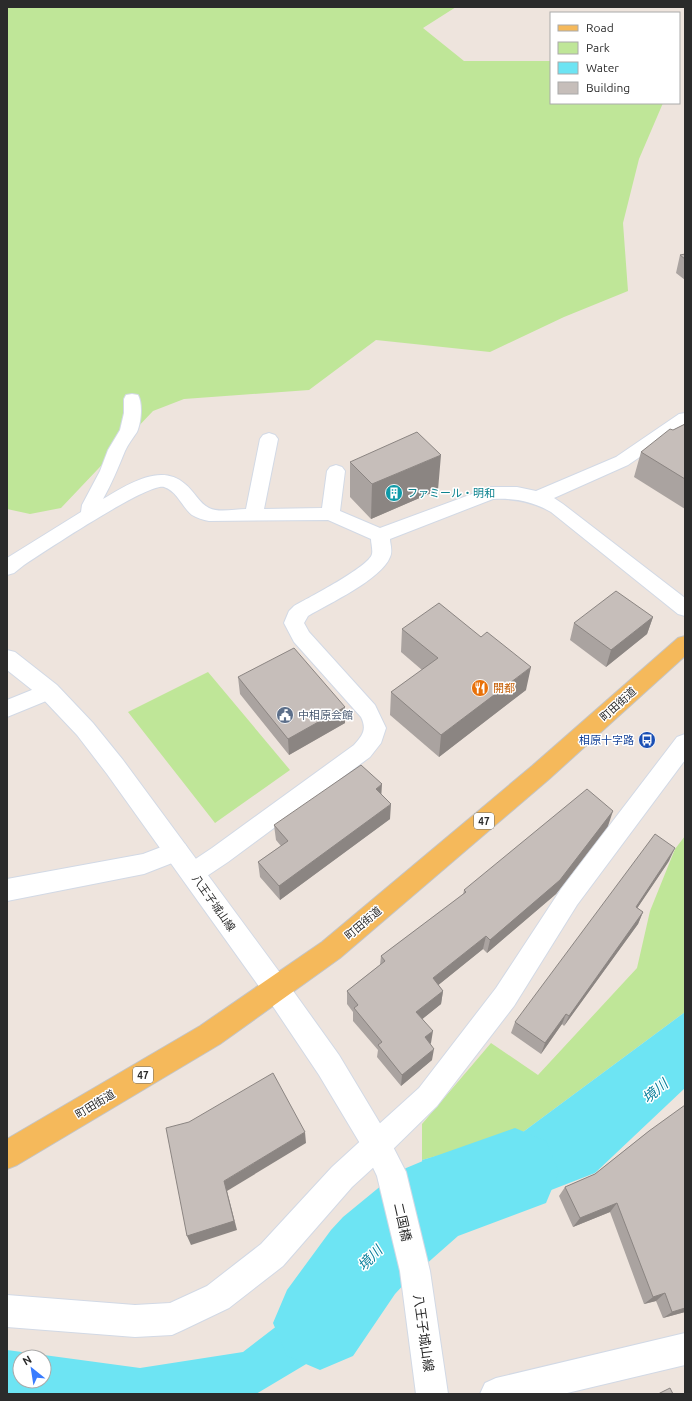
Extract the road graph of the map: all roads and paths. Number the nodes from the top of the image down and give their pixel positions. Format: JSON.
{"nodes":[{"id":1,"x":132,"y":399,"type":"dead end"},
{"id":2,"x":685,"y":418,"type":"edge"},
{"id":3,"x":668,"y":429,"type":"junction"},
{"id":4,"x":269,"y":439,"type":"dead end"},
{"id":5,"x":685,"y":441,"type":"edge"},
{"id":6,"x":336,"y":471,"type":"dead end"},
{"id":7,"x":539,"y":497,"type":"junction"},
{"id":8,"x":90,"y":514,"type":"junction"},
{"id":9,"x":330,"y":514,"type":"junction"},
{"id":10,"x":254,"y":515,"type":"junction"},
{"id":11,"x":380,"y":535,"type":"junction"},
{"id":12,"x":7,"y":568,"type":"edge"},
{"id":13,"x":685,"y":609,"type":"edge"},
{"id":14,"x":685,"y":644,"type":"edge"},
{"id":15,"x":7,"y":658,"type":"edge"},
{"id":16,"x":49,"y":691,"type":"junction"},
{"id":17,"x":7,"y":709,"type":"edge"},
{"id":18,"x":685,"y":743,"type":"edge"},
{"id":19,"x":177,"y":850,"type":"junction"},
{"id":20,"x":193,"y":873,"type":"junction"},
{"id":21,"x":7,"y":890,"type":"edge"},
{"id":22,"x":277,"y":990,"type":"junction"},
{"id":23,"x":377,"y":1145,"type":"junction"},
{"id":24,"x":7,"y":1155,"type":"edge"},
{"id":25,"x":391,"y":1172,"type":"joint"},
{"id":26,"x":415,"y":1271,"type":"joint"},
{"id":27,"x":7,"y":1312,"type":"edge"},
{"id":28,"x":685,"y":1349,"type":"edge"},
{"id":29,"x":432,"y":1394,"type":"edge"},
{"id":30,"x":496,"y":1394,"type":"edge"}],
"edges":[{"from":1,"to":8,"type":"lane"},
{"from":2,"to":3,"type":"lane"},
{"from":3,"to":5,"type":"lane"},
{"from":3,"to":7,"type":"lane"},
{"from":4,"to":10,"type":"lane"},
{"from":6,"to":9,"type":"lane"},
{"from":7,"to":11,"type":"lane"},
{"from":7,"to":13,"type":"lane"},
{"from":8,"to":10,"type":"lane"},
{"from":8,"to":12,"type":"lane"},
{"from":9,"to":10,"type":"lane"},
{"from":9,"to":11,"type":"lane"},
{"from":11,"to":20,"type":"lane"},
{"from":14,"to":22,"type":"main road","name":"町田街道","number":"47"},
{"from":15,"to":16,"type":"main road","name":"八王子城山線"},
{"from":16,"to":17,"type":"lane"},
{"from":16,"to":19,"type":"main road","name":"八王子城山線"},
{"from":18,"to":23,"type":"lane"},
{"from":19,"to":20,"type":"main road","name":"八王子城山線"},
{"from":19,"to":21,"type":"lane"},
{"from":20,"to":22,"type":"main road","name":"八王子城山線"},
{"from":22,"to":23,"type":"main road","name":"八王子城山線"},
{"from":22,"to":24,"type":"main road","name":"町田街道","number":"47"},
{"from":23,"to":25,"type":"main road","name":"八王子城山線"},
{"from":23,"to":27,"type":"main road"},
{"from":25,"to":26,"type":"main road","name":"二国橋"},
{"from":26,"to":29,"type":"main road","name":"八王子城山線"},
{"from":28,"to":30,"type":"main road"}]}
